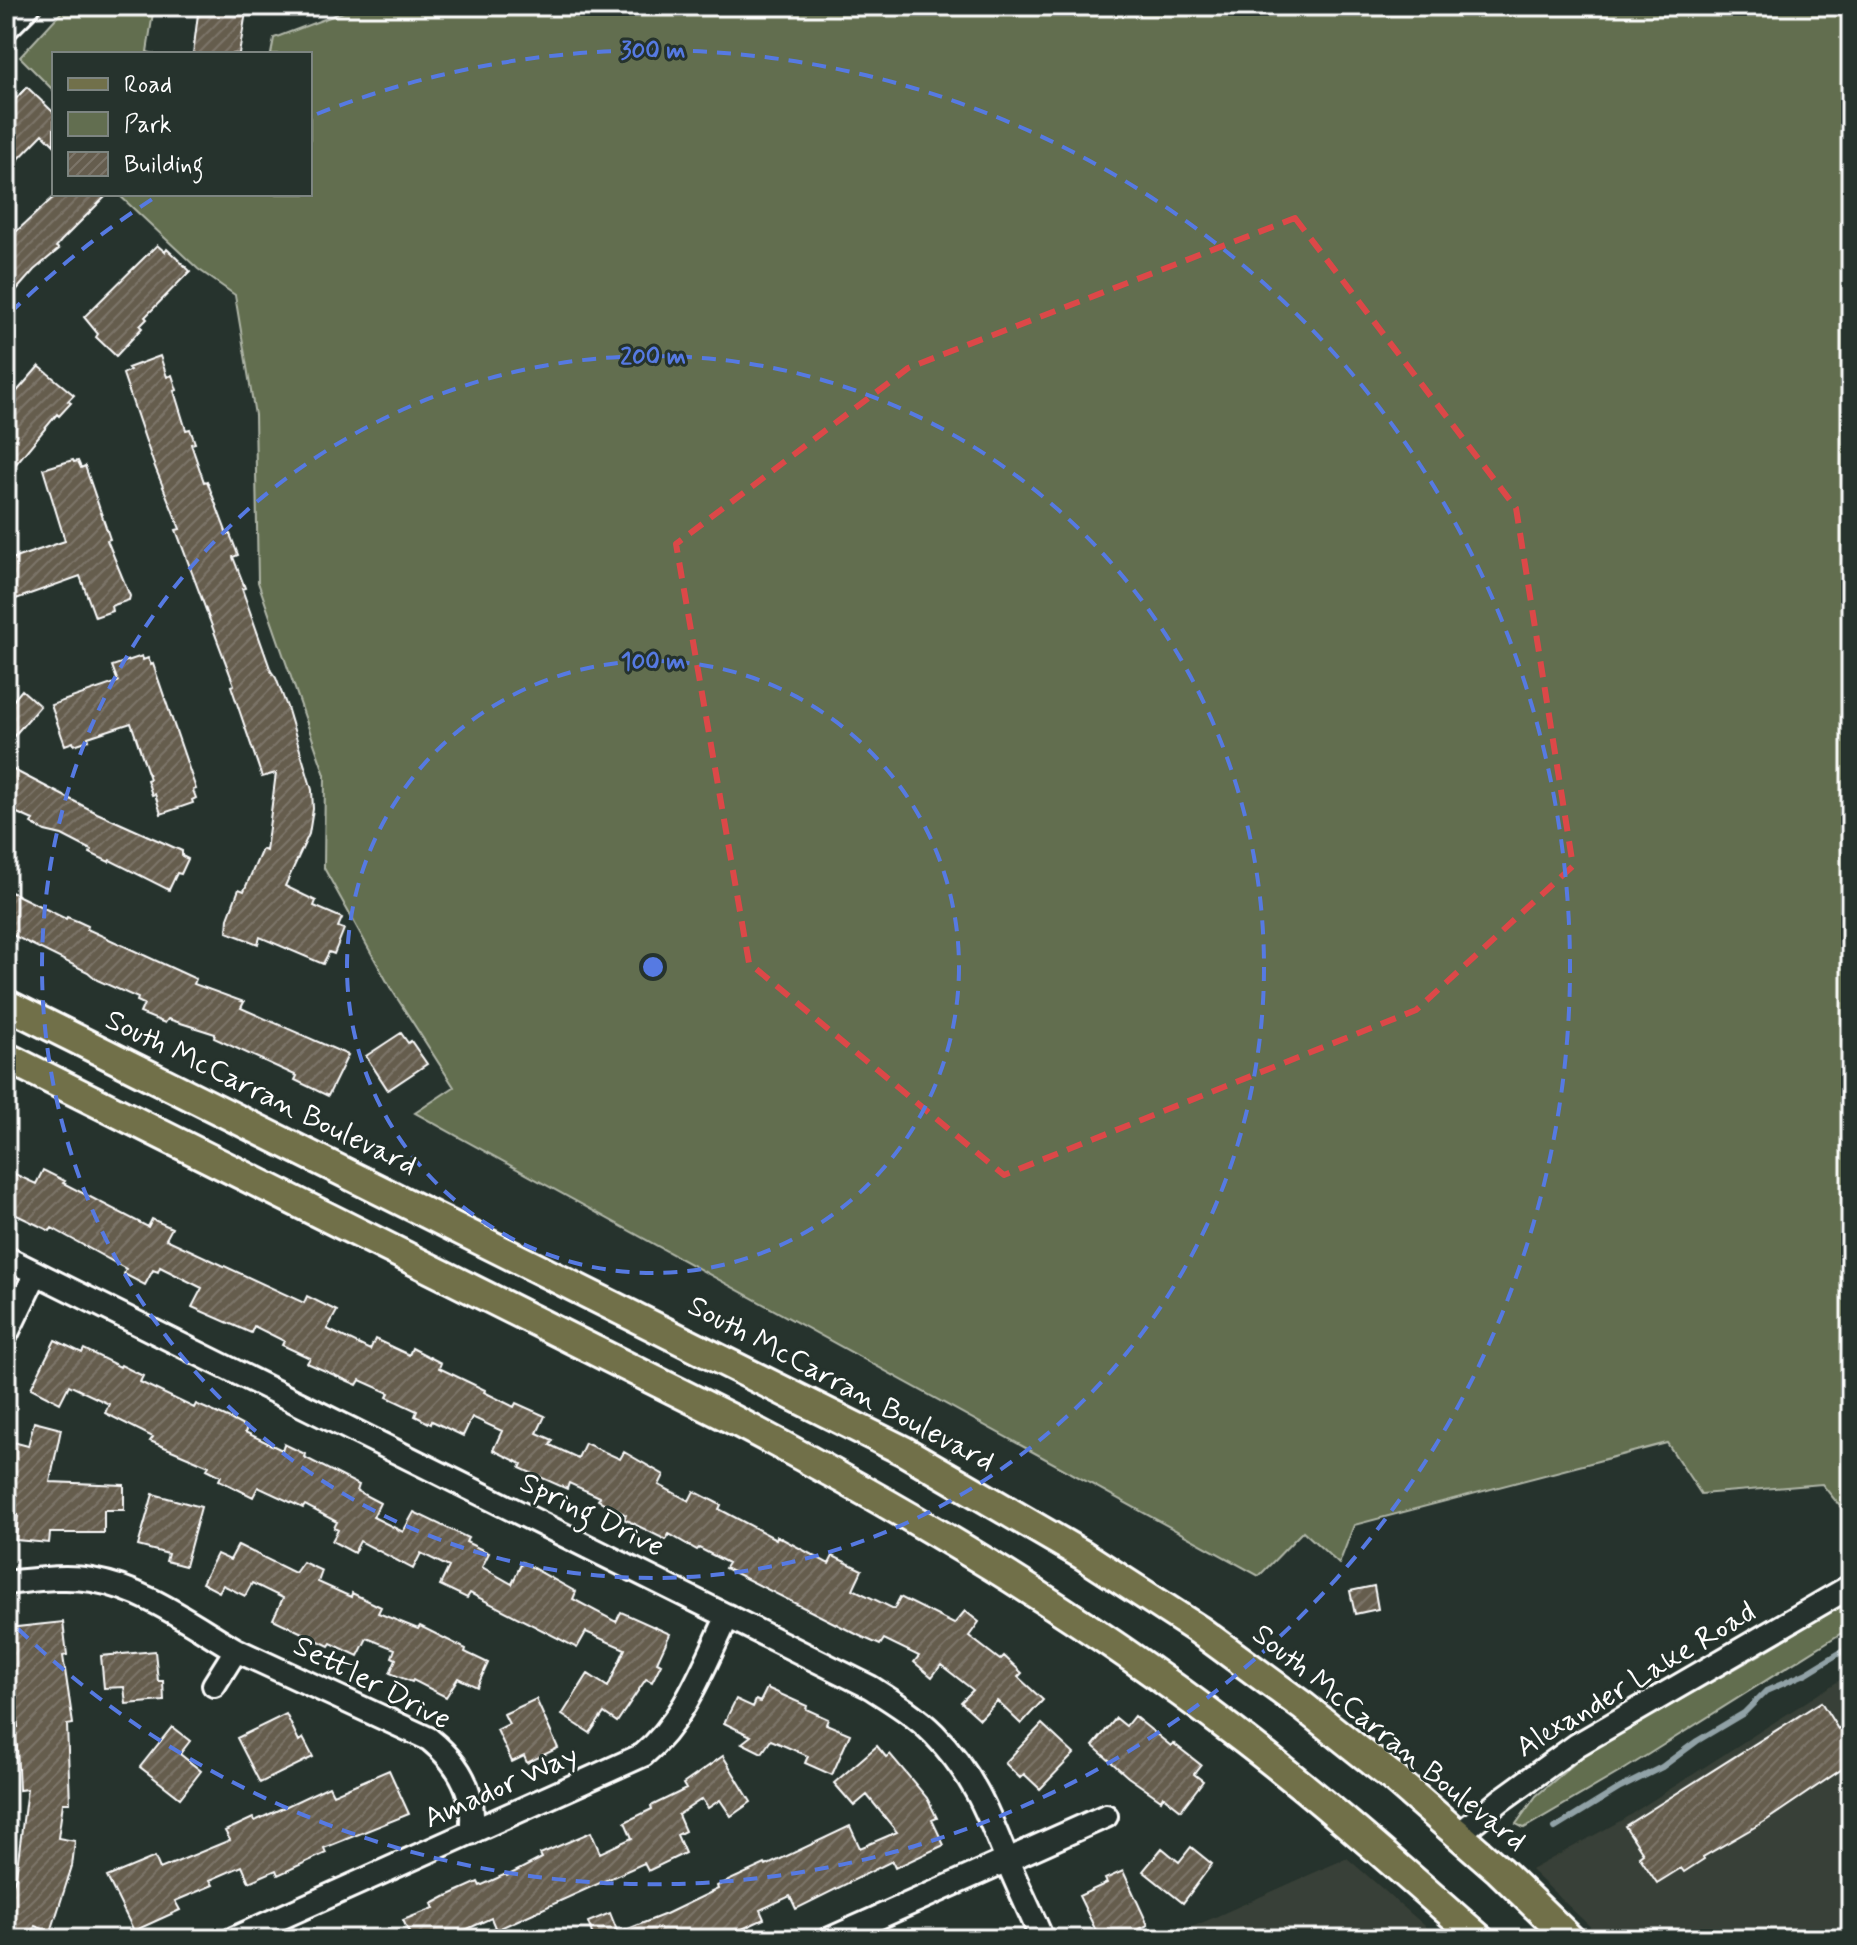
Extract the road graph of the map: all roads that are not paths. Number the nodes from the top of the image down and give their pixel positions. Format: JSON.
{"nodes":[{"id":1,"x":29,"y":6,"type":"edge"},
{"id":2,"x":6,"y":29,"type":"edge"},
{"id":3,"x":6,"y":1004,"type":"edge"},
{"id":4,"x":6,"y":1057,"type":"edge"},
{"id":5,"x":6,"y":1258,"type":"edge"},
{"id":6,"x":36,"y":1273,"type":"junction"},
{"id":7,"x":6,"y":1335,"type":"edge"},
{"id":8,"x":6,"y":1583,"type":"edge"},
{"id":9,"x":1851,"y":1586,"type":"edge"},
{"id":10,"x":728,"y":1616,"type":"junction"},
{"id":11,"x":236,"y":1650,"type":"junction"},
{"id":12,"x":214,"y":1685,"type":"dead end"},
{"id":13,"x":1106,"y":1816,"type":"dead end"},
{"id":14,"x":471,"y":1833,"type":"junction"},
{"id":15,"x":1458,"y":1835,"type":"junction"},
{"id":16,"x":1007,"y":1860,"type":"junction"},
{"id":17,"x":233,"y":1939,"type":"edge"},
{"id":18,"x":830,"y":1939,"type":"edge"},
{"id":19,"x":1042,"y":1939,"type":"edge"},
{"id":20,"x":1480,"y":1939,"type":"edge"},
{"id":21,"x":1570,"y":1939,"type":"edge"}],
"edges":[{"from":1,"to":2,"type":"street"},
{"from":3,"to":15,"type":"main road","name":"South McCarran Boulevard"},
{"from":4,"to":20,"type":"main road"},
{"from":5,"to":6,"type":"street","name":"Spring Drive"},
{"from":6,"to":7,"type":"street"},
{"from":6,"to":10,"type":"street","name":"Spring Drive"},
{"from":8,"to":11,"type":"street","name":"Settler Drive"},
{"from":9,"to":15,"type":"street","name":"Alexander Lake Road"},
{"from":10,"to":14,"type":"street","name":"Amador Way"},
{"from":10,"to":16,"type":"street","name":"Spring Drive"},
{"from":11,"to":12,"type":"street"},
{"from":11,"to":14,"type":"street","name":"Settler Drive"},
{"from":13,"to":16,"type":"street"},
{"from":14,"to":17,"type":"street","name":"Amador Way"},
{"from":15,"to":21,"type":"main road","name":"South McCarran Boulevard"},
{"from":16,"to":18,"type":"street"},
{"from":16,"to":19,"type":"street","name":"Spring Drive"}]}
